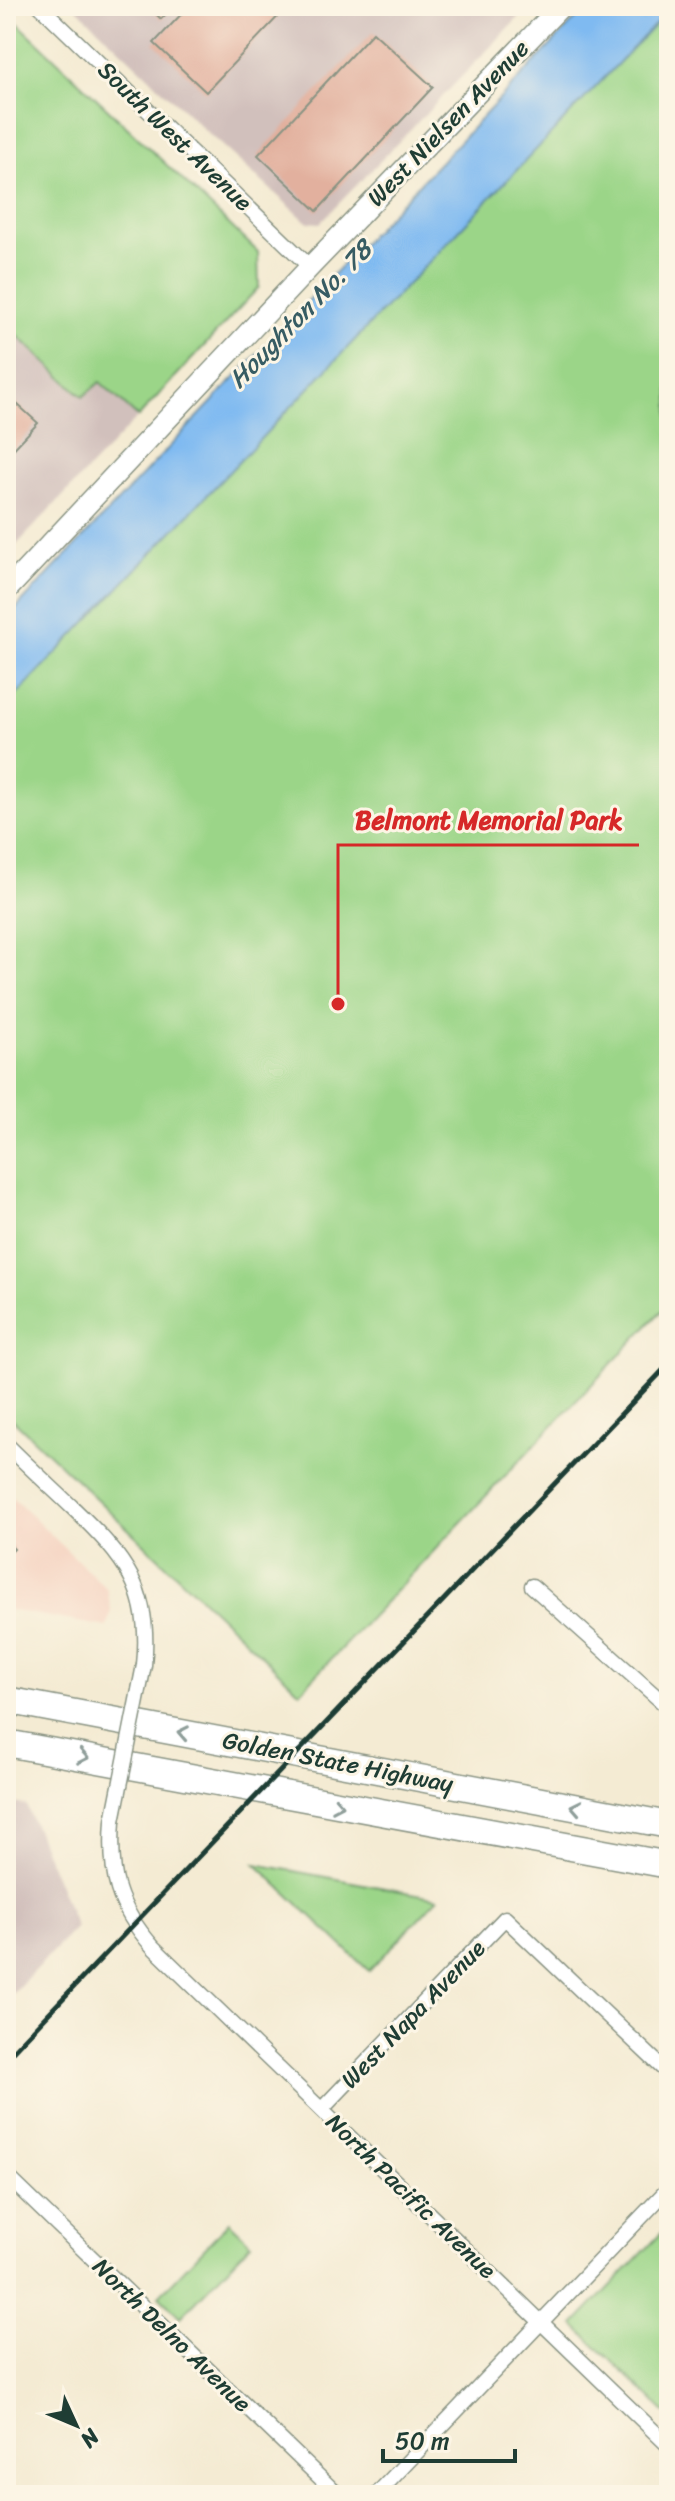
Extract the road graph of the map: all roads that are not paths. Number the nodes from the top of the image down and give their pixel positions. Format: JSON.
{"nodes":[{"id":1,"x":40,"y":6,"type":"edge"},
{"id":2,"x":561,"y":6,"type":"edge"},
{"id":3,"x":310,"y":267,"type":"junction"},
{"id":4,"x":6,"y":591,"type":"edge"},
{"id":5,"x":6,"y":1444,"type":"edge"},
{"id":6,"x":532,"y":1586,"type":"dead end"},
{"id":7,"x":6,"y":1700,"type":"edge"},
{"id":8,"x":669,"y":1708,"type":"edge"},
{"id":9,"x":6,"y":1743,"type":"edge"},
{"id":10,"x":664,"y":1823,"type":"edge"},
{"id":11,"x":669,"y":1868,"type":"edge"},
{"id":12,"x":669,"y":2074,"type":"edge"},
{"id":13,"x":322,"y":2109,"type":"junction"},
{"id":14,"x":6,"y":2175,"type":"edge"},
{"id":15,"x":669,"y":2188,"type":"edge"},
{"id":16,"x":541,"y":2323,"type":"junction"},
{"id":17,"x":669,"y":2446,"type":"edge"},
{"id":18,"x":338,"y":2495,"type":"edge"},
{"id":19,"x":376,"y":2495,"type":"edge"}],
"edges":[{"from":1,"to":3,"type":"street","name":"South West Avenue"},
{"from":2,"to":3,"type":"street","name":"West Nielsen Avenue"},
{"from":3,"to":4,"type":"street","name":"West Nielsen Avenue"},
{"from":5,"to":13,"type":"street","name":"North Pacific Avenue","bridge":true},
{"from":6,"to":8,"type":"street"},
{"from":10,"to":7,"type":"highway","name":"Golden State Highway","one_way":true},
{"from":9,"to":11,"type":"highway","name":"Golden State Highway","one_way":true},
{"from":12,"to":13,"type":"street","name":"West Napa Avenue"},
{"from":13,"to":16,"type":"street","name":"North Pacific Avenue"},
{"from":14,"to":18,"type":"street","name":"North Delno Avenue"},
{"from":15,"to":16,"type":"street"},
{"from":16,"to":17,"type":"street","name":"North Pacific Avenue"},
{"from":16,"to":19,"type":"street"}]}
